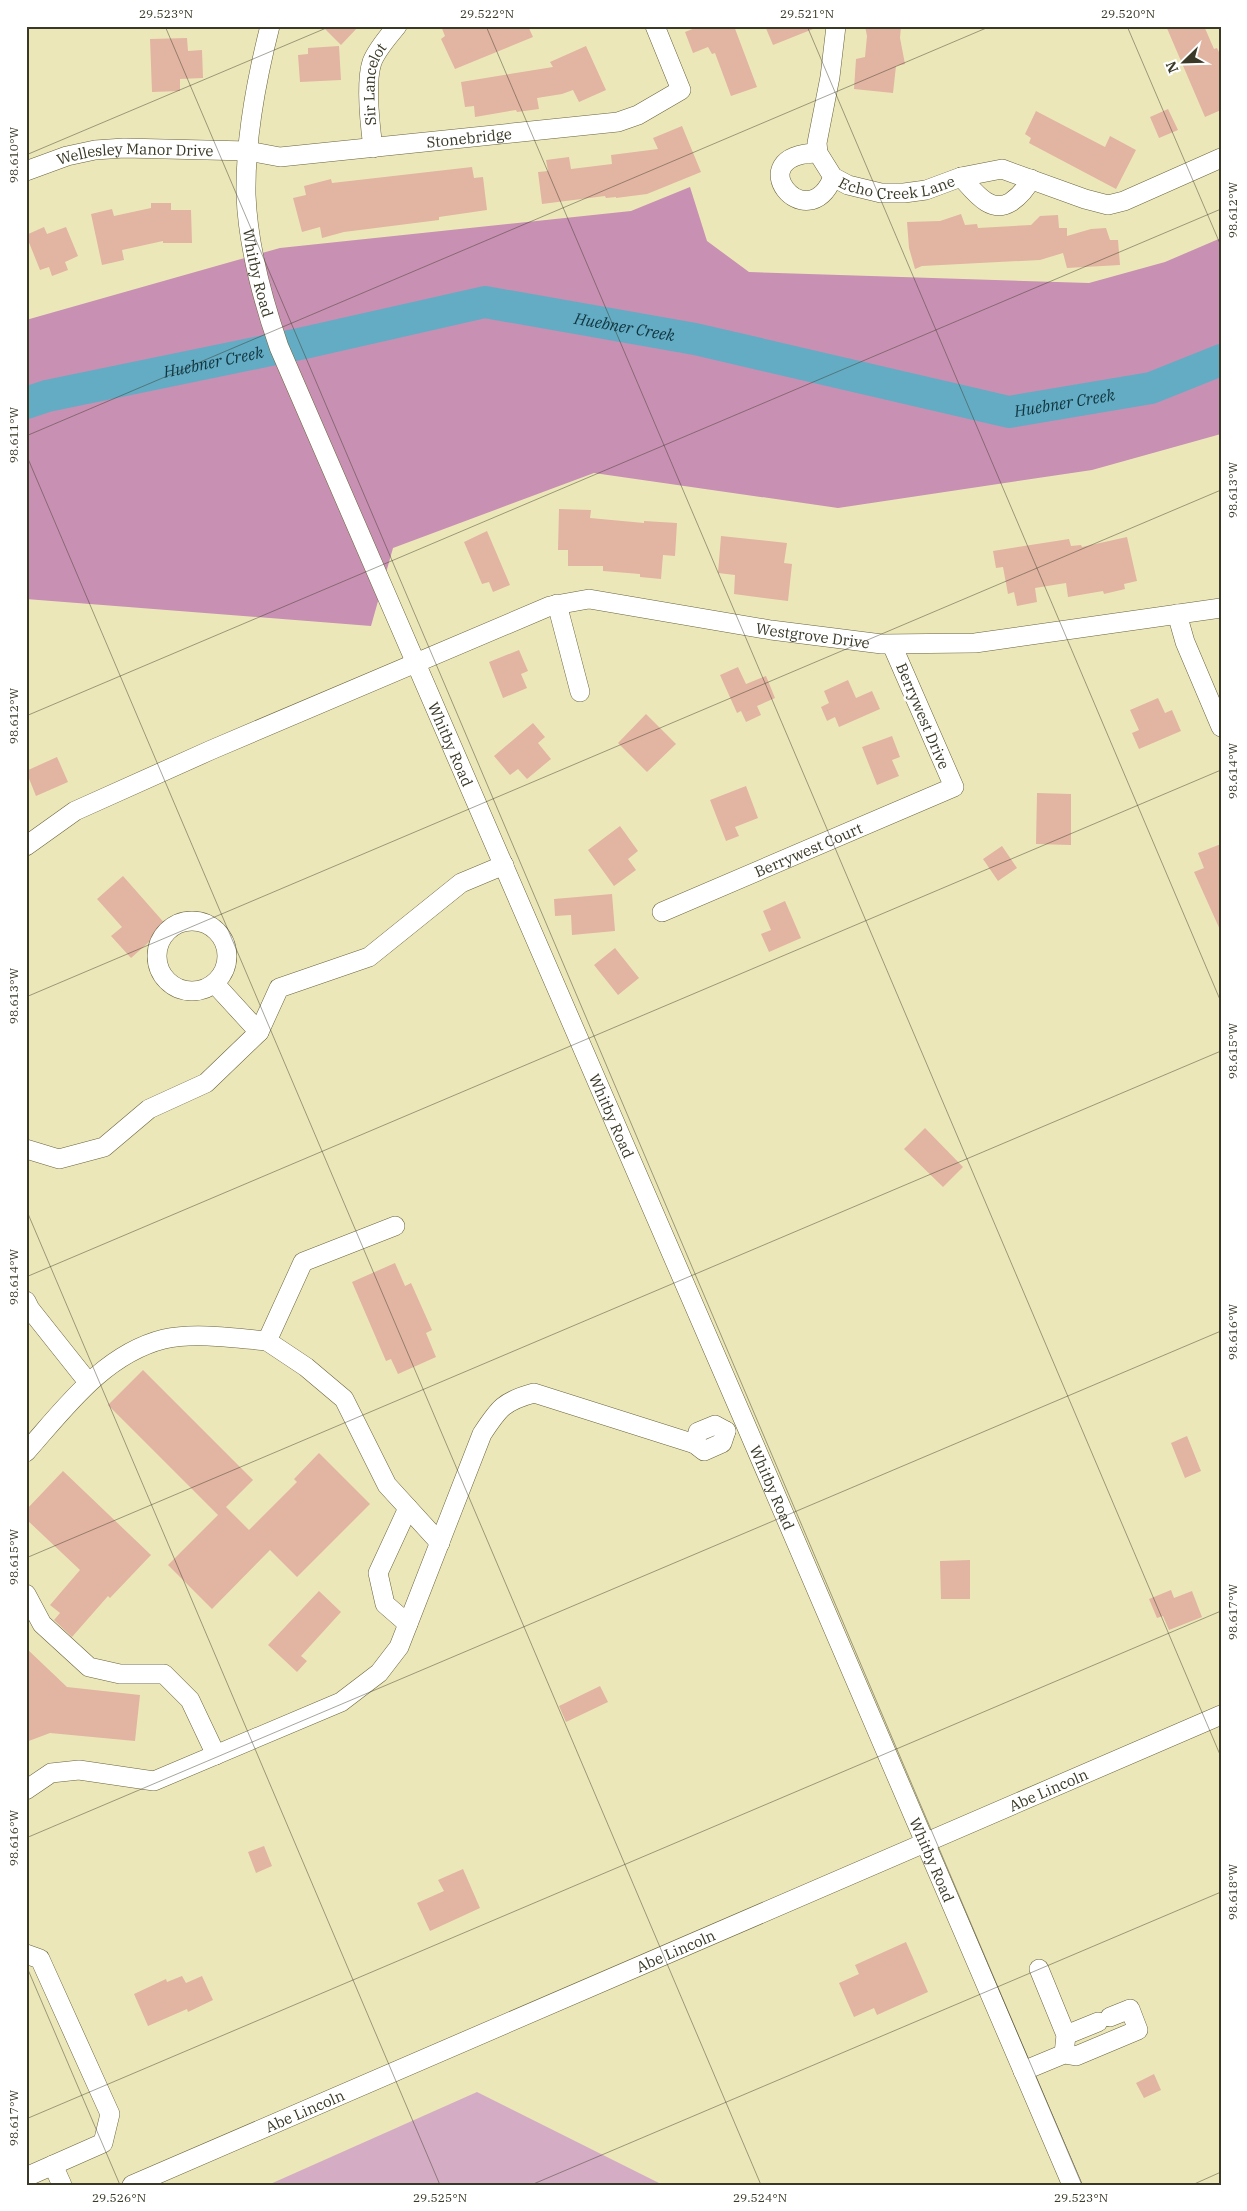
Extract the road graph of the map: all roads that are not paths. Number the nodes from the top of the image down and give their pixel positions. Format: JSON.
{"nodes":[{"id":1,"x":270,"y":26,"type":"edge"},
{"id":2,"x":397,"y":26,"type":"edge"},
{"id":3,"x":654,"y":26,"type":"edge"},
{"id":4,"x":836,"y":26,"type":"edge"},
{"id":5,"x":373,"y":148,"type":"junction"},
{"id":6,"x":248,"y":151,"type":"junction"},
{"id":7,"x":818,"y":153,"type":"junction"},
{"id":8,"x":1221,"y":158,"type":"edge"},
{"id":9,"x":26,"y":171,"type":"edge"},
{"id":10,"x":833,"y":177,"type":"junction"},
{"id":11,"x":961,"y":177,"type":"junction"},
{"id":12,"x":1031,"y":179,"type":"junction"},
{"id":13,"x":557,"y":604,"type":"junction"},
{"id":14,"x":1221,"y":608,"type":"edge"},
{"id":15,"x":1177,"y":614,"type":"junction"},
{"id":16,"x":892,"y":644,"type":"junction"},
{"id":17,"x":418,"y":662,"type":"junction"},
{"id":18,"x":580,"y":692,"type":"dead end"},
{"id":19,"x":1221,"y":727,"type":"edge"},
{"id":20,"x":954,"y":787,"type":"joint"},
{"id":21,"x":26,"y":846,"type":"edge"},
{"id":22,"x":504,"y":865,"type":"junction"},
{"id":23,"x":662,"y":912,"type":"dead end"},
{"id":24,"x":215,"y":984,"type":"dead end"},
{"id":25,"x":258,"y":1032,"type":"junction"},
{"id":26,"x":26,"y":1149,"type":"edge"},
{"id":27,"x":395,"y":1226,"type":"dead end"},
{"id":28,"x":26,"y":1301,"type":"edge"},
{"id":29,"x":267,"y":1341,"type":"junction"},
{"id":30,"x":88,"y":1382,"type":"junction"},
{"id":31,"x":746,"y":1423,"type":"junction"},
{"id":32,"x":26,"y":1452,"type":"edge"},
{"id":33,"x":408,"y":1508,"type":"junction"},
{"id":34,"x":440,"y":1543,"type":"junction"},
{"id":35,"x":26,"y":1594,"type":"edge"},
{"id":36,"x":408,"y":1624,"type":"junction"},
{"id":37,"x":1221,"y":1715,"type":"edge"},
{"id":38,"x":216,"y":1755,"type":"junction"},
{"id":39,"x":26,"y":1790,"type":"edge"},
{"id":40,"x":925,"y":1843,"type":"junction"},
{"id":41,"x":26,"y":1954,"type":"edge"},
{"id":42,"x":1039,"y":1969,"type":"dead end"},
{"id":43,"x":1066,"y":2035,"type":"junction"},
{"id":44,"x":1064,"y":2054,"type":"junction"},
{"id":45,"x":1023,"y":2071,"type":"junction"},
{"id":46,"x":53,"y":2165,"type":"junction"},
{"id":47,"x":26,"y":2177,"type":"edge"},
{"id":48,"x":62,"y":2185,"type":"edge"},
{"id":49,"x":132,"y":2185,"type":"edge"},
{"id":50,"x":1072,"y":2185,"type":"edge"}],
"edges":[{"from":1,"to":6,"type":"street","name":"Whitby Road"},
{"from":2,"to":5,"type":"street","name":"Sir Lancelot"},
{"from":3,"to":5,"type":"street","name":"Stonebridge"},
{"from":4,"to":7,"type":"street"},
{"from":5,"to":6,"type":"street","name":"Stonebridge"},
{"from":6,"to":9,"type":"street","name":"Wellesley Manor Drive"},
{"from":6,"to":17,"type":"street","name":"Whitby Road"},
{"from":7,"to":10,"type":"street","name":"Echo Creek Lane"},
{"from":7,"to":10,"type":"street","name":"Echo Creek Lane"},
{"from":8,"to":12,"type":"street","name":"Echo Creek Lane"},
{"from":10,"to":11,"type":"street","name":"Echo Creek Lane"},
{"from":11,"to":12,"type":"street","name":"Echo Creek Lane"},
{"from":11,"to":12,"type":"street","name":"Echo Creek Lane"},
{"from":13,"to":16,"type":"street","name":"Westgrove Drive"},
{"from":13,"to":17,"type":"street","name":"Westgrove Drive"},
{"from":13,"to":18,"type":"street"},
{"from":14,"to":15,"type":"street","name":"Westgrove Drive"},
{"from":15,"to":16,"type":"street","name":"Westgrove Drive"},
{"from":15,"to":19,"type":"street"},
{"from":16,"to":20,"type":"street","name":"Berrywest Drive"},
{"from":17,"to":21,"type":"street","name":"Westgrove Drive"},
{"from":17,"to":22,"type":"street","name":"Whitby Road"},
{"from":20,"to":23,"type":"street","name":"Berrywest Court"},
{"from":22,"to":25,"type":"street"},
{"from":22,"to":31,"type":"street","name":"Whitby Road"},
{"from":24,"to":25,"type":"street"},
{"from":25,"to":26,"type":"street"},
{"from":27,"to":29,"type":"street"},
{"from":28,"to":30,"type":"street"},
{"from":29,"to":30,"type":"street"},
{"from":29,"to":33,"type":"street"},
{"from":30,"to":32,"type":"street"},
{"from":31,"to":34,"type":"street"},
{"from":31,"to":40,"type":"street","name":"Whitby Road"},
{"from":33,"to":34,"type":"street"},
{"from":33,"to":36,"type":"street"},
{"from":34,"to":36,"type":"street"},
{"from":35,"to":38,"type":"street"},
{"from":36,"to":38,"type":"street"},
{"from":37,"to":40,"type":"street","name":"Abe Lincoln"},
{"from":38,"to":39,"type":"street"},
{"from":40,"to":45,"type":"street","name":"Whitby Road"},
{"from":40,"to":49,"type":"street","name":"Abe Lincoln"},
{"from":41,"to":46,"type":"street"},
{"from":42,"to":43,"type":"street"},
{"from":43,"to":44,"type":"street"},
{"from":43,"to":44,"type":"street"},
{"from":44,"to":45,"type":"street"},
{"from":45,"to":50,"type":"street","name":"Whitby Road"},
{"from":46,"to":47,"type":"street"},
{"from":46,"to":48,"type":"street"}]}
